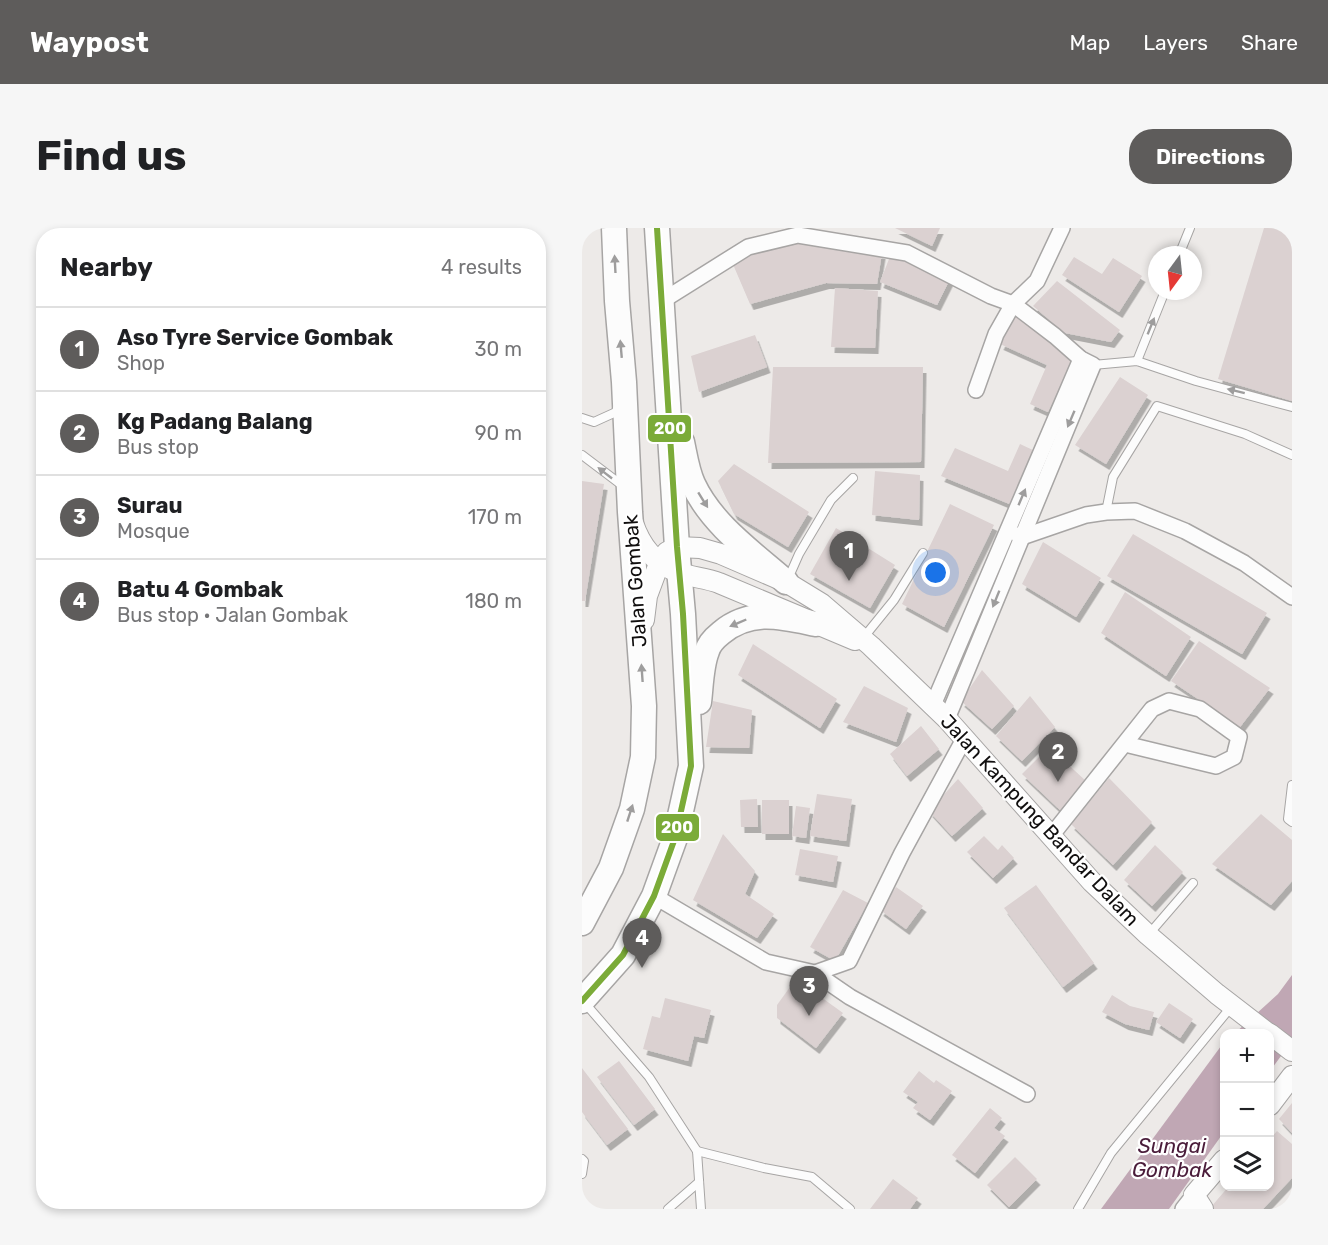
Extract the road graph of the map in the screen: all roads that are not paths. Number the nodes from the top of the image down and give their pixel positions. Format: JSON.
{"nodes":[{"id":1,"x":614,"y":228,"type":"edge"},
{"id":2,"x":657,"y":228,"type":"edge"},
{"id":3,"x":1062,"y":228,"type":"edge"},
{"id":4,"x":1190,"y":228,"type":"edge"},
{"id":5,"x":1183,"y":246,"type":"edge"},
{"id":6,"x":1161,"y":300,"type":"edge"},
{"id":7,"x":662,"y":301,"type":"junction"},
{"id":8,"x":1013,"y":304,"type":"junction"},
{"id":9,"x":1137,"y":361,"type":"junction"},
{"id":10,"x":1087,"y":362,"type":"junction"},
{"id":11,"x":624,"y":382,"type":"junction"},
{"id":12,"x":976,"y":390,"type":"dead end"},
{"id":13,"x":1292,"y":407,"type":"edge"},
{"id":14,"x":582,"y":418,"type":"edge"},
{"id":15,"x":582,"y":455,"type":"edge"},
{"id":16,"x":1292,"y":455,"type":"edge"},
{"id":17,"x":853,"y":478,"type":"dead end"},
{"id":18,"x":629,"y":501,"type":"junction"},
{"id":19,"x":1106,"y":512,"type":"junction"},
{"id":20,"x":1007,"y":531,"type":"junction"},
{"id":21,"x":1022,"y":537,"type":"junction"},
{"id":22,"x":923,"y":553,"type":"dead end"},
{"id":23,"x":672,"y":560,"type":"junction"},
{"id":24,"x":786,"y":582,"type":"junction"},
{"id":25,"x":1292,"y":597,"type":"edge"},
{"id":26,"x":816,"y":624,"type":"junction"},
{"id":27,"x":640,"y":640,"type":"junction"},
{"id":28,"x":867,"y":642,"type":"junction"},
{"id":29,"x":933,"y":705,"type":"junction"},
{"id":30,"x":947,"y":719,"type":"junction"},
{"id":31,"x":964,"y":739,"type":"junction"},
{"id":32,"x":1125,"y":744,"type":"junction"},
{"id":33,"x":691,"y":766,"type":"junction"},
{"id":34,"x":1292,"y":785,"type":"edge"},
{"id":35,"x":1292,"y":822,"type":"edge"},
{"id":36,"x":1051,"y":836,"type":"junction"},
{"id":37,"x":1193,"y":883,"type":"dead end"},
{"id":38,"x":654,"y":896,"type":"junction"},
{"id":39,"x":582,"y":923,"type":"edge"},
{"id":40,"x":1148,"y":935,"type":"junction"},
{"id":41,"x":815,"y":973,"type":"junction"},
{"id":42,"x":1225,"y":1000,"type":"junction"},
{"id":43,"x":582,"y":1001,"type":"edge"},
{"id":44,"x":1263,"y":1029,"type":"edge"},
{"id":45,"x":1274,"y":1038,"type":"edge"},
{"id":46,"x":1292,"y":1051,"type":"edge"},
{"id":47,"x":1292,"y":1076,"type":"edge"},
{"id":48,"x":1027,"y":1094,"type":"dead end"},
{"id":49,"x":1274,"y":1099,"type":"edge"},
{"id":50,"x":697,"y":1151,"type":"junction"},
{"id":51,"x":582,"y":1159,"type":"edge"},
{"id":52,"x":1220,"y":1166,"type":"edge"},
{"id":53,"x":582,"y":1174,"type":"edge"},
{"id":54,"x":699,"y":1182,"type":"junction"},
{"id":55,"x":1193,"y":1204,"type":"edge"},
{"id":56,"x":668,"y":1209,"type":"edge"},
{"id":57,"x":701,"y":1209,"type":"edge"},
{"id":58,"x":850,"y":1209,"type":"edge"},
{"id":59,"x":1078,"y":1209,"type":"edge"}],
"edges":[{"from":11,"to":1,"type":"main road","name":"Jalan Gombak","one_way":true},
{"from":2,"to":7,"type":"main road"},
{"from":3,"to":8,"type":"street"},
{"from":4,"to":5,"type":"lane"},
{"from":9,"to":6,"type":"lane","one_way":true},
{"from":7,"to":8,"type":"street"},
{"from":7,"to":23,"type":"main road"},
{"from":7,"to":24,"type":"main road","one_way":true},
{"from":8,"to":10,"type":"street"},
{"from":8,"to":12,"type":"street"},
{"from":9,"to":10,"type":"lane"},
{"from":13,"to":9,"type":"lane","one_way":true},
{"from":20,"to":10,"type":"street","one_way":true},
{"from":10,"to":21,"type":"street","one_way":true},
{"from":11,"to":14,"type":"lane"},
{"from":11,"to":18,"type":"main road","name":"Jalan Gombak"},
{"from":18,"to":15,"type":"lane","one_way":true},
{"from":16,"to":19,"type":"lane"},
{"from":17,"to":24,"type":"lane"},
{"from":18,"to":23,"type":"street"},
{"from":18,"to":27,"type":"main road","name":"Jalan Gombak"},
{"from":19,"to":21,"type":"street"},
{"from":19,"to":25,"type":"street"},
{"from":20,"to":21,"type":"street"},
{"from":20,"to":29,"type":"street"},
{"from":21,"to":30,"type":"street","one_way":true},
{"from":22,"to":28,"type":"lane"},
{"from":23,"to":24,"type":"street","name":"Jalan Kampung Bandar Dalam"},
{"from":23,"to":26,"type":"street","name":"Jalan Kampung Bandar Dalam"},
{"from":23,"to":27,"type":"street"},
{"from":23,"to":33,"type":"main road"},
{"from":24,"to":28,"type":"street","name":"Jalan Kampung Bandar Dalam"},
{"from":26,"to":28,"type":"street","name":"Jalan Kampung Bandar Dalam"},
{"from":26,"to":33,"type":"main road","one_way":true},
{"from":39,"to":27,"type":"main road","name":"Jalan Gombak","one_way":true},
{"from":28,"to":29,"type":"street","name":"Jalan Kampung Bandar Dalam"},
{"from":29,"to":30,"type":"street","name":"Jalan Kampung Bandar Dalam"},
{"from":30,"to":31,"type":"street","name":"Jalan Kampung Bandar Dalam"},
{"from":31,"to":36,"type":"street","name":"Jalan Kampung Bandar Dalam"},
{"from":31,"to":41,"type":"street"},
{"from":32,"to":32,"type":"street"},
{"from":32,"to":36,"type":"street"},
{"from":33,"to":38,"type":"main road"},
{"from":34,"to":35,"type":"lane"},
{"from":36,"to":40,"type":"street","name":"Jalan Kampung Bandar Dalam"},
{"from":37,"to":40,"type":"lane"},
{"from":38,"to":41,"type":"street"},
{"from":38,"to":43,"type":"main road"},
{"from":40,"to":42,"type":"street","name":"Jalan Kampung Bandar Dalam"},
{"from":41,"to":48,"type":"street"},
{"from":42,"to":44,"type":"street","name":"Jalan Kampung Bandar Dalam"},
{"from":42,"to":59,"type":"lane"},
{"from":43,"to":50,"type":"lane"},
{"from":45,"to":46,"type":"street","name":"Jalan Kampung Bandar Dalam"},
{"from":47,"to":49,"type":"street"},
{"from":50,"to":54,"type":"lane"},
{"from":50,"to":58,"type":"lane"},
{"from":51,"to":53,"type":"lane"},
{"from":52,"to":55,"type":"street"},
{"from":54,"to":56,"type":"lane"},
{"from":54,"to":57,"type":"lane"}]}
